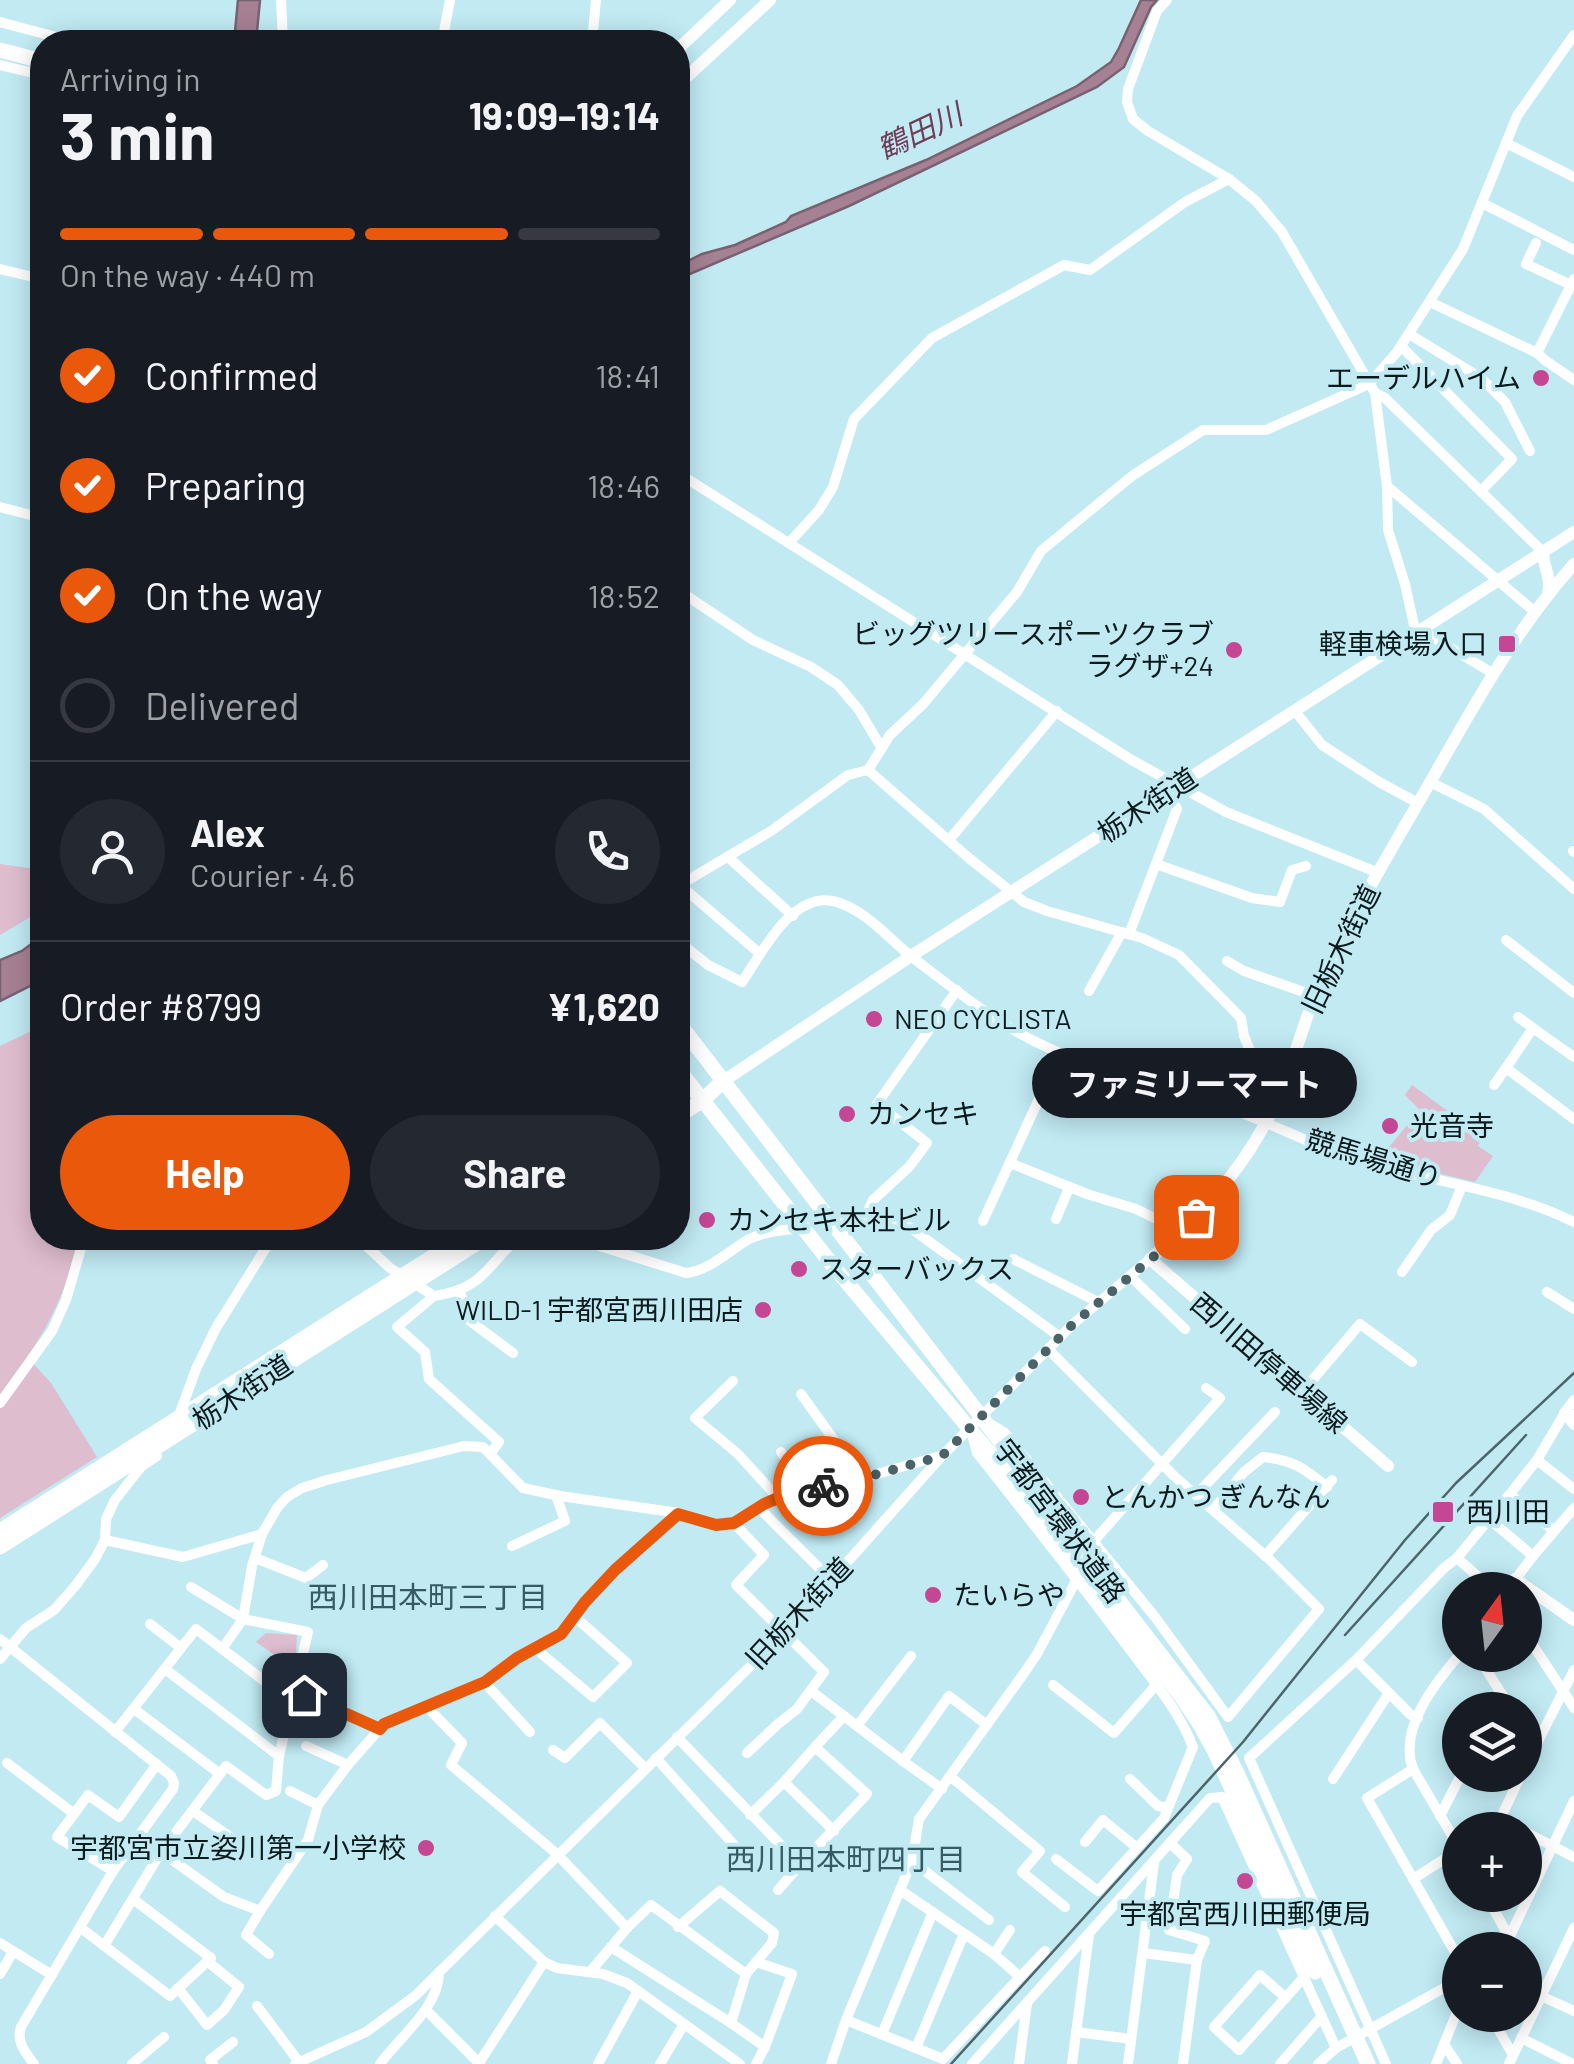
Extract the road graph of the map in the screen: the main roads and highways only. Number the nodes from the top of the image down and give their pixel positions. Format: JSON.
{"nodes":[{"id":1,"x":730,"y":0,"type":"edge"},
{"id":2,"x":770,"y":0,"type":"edge"},
{"id":3,"x":690,"y":37,"type":"edge"},
{"id":4,"x":0,"y":50,"type":"edge"},
{"id":5,"x":30,"y":58,"type":"edge"},
{"id":6,"x":690,"y":73,"type":"edge"},
{"id":7,"x":1574,"y":532,"type":"edge"},
{"id":8,"x":1543,"y":552,"type":"junction"},
{"id":9,"x":1574,"y":561,"type":"edge"},
{"id":10,"x":1522,"y":565,"type":"junction"},
{"id":11,"x":1549,"y":588,"type":"junction"},
{"id":12,"x":690,"y":1038,"type":"edge"},
{"id":13,"x":722,"y":1082,"type":"junction"},
{"id":14,"x":690,"y":1085,"type":"edge"},
{"id":15,"x":698,"y":1095,"type":"junction"},
{"id":16,"x":690,"y":1097,"type":"edge"},
{"id":17,"x":690,"y":1103,"type":"edge"},
{"id":18,"x":446,"y":1250,"type":"edge"},
{"id":19,"x":462,"y":1250,"type":"edge"},
{"id":20,"x":1150,"y":1259,"type":"joint"},
{"id":21,"x":406,"y":1280,"type":"junction"},
{"id":22,"x":976,"y":1423,"type":"junction"},
{"id":23,"x":1388,"y":1466,"type":"dead end"},
{"id":24,"x":0,"y":1531,"type":"edge"},
{"id":25,"x":0,"y":1546,"type":"edge"},
{"id":26,"x":1542,"y":1602,"type":"edge"},
{"id":27,"x":1574,"y":1620,"type":"edge"},
{"id":28,"x":1353,"y":2039,"type":"junction"},
{"id":29,"x":1357,"y":2064,"type":"edge"},
{"id":30,"x":1368,"y":2064,"type":"edge"}],
"edges":[{"from":1,"to":3,"type":"main road"},
{"from":2,"to":6,"type":"main road"},
{"from":4,"to":5,"type":"highway"},
{"from":7,"to":8,"type":"main road","name":"栃木街道"},
{"from":8,"to":10,"type":"main road","name":"栃木街道"},
{"from":8,"to":11,"type":"main road"},
{"from":9,"to":11,"type":"main road","name":"旧栃木街道"},
{"from":10,"to":11,"type":"main road"},
{"from":10,"to":13,"type":"main road","name":"栃木街道"},
{"from":11,"to":20,"type":"main road","name":"旧栃木街道"},
{"from":12,"to":13,"type":"highway","name":"宇都宮環状道路"},
{"from":13,"to":15,"type":"highway","name":"栃木街道"},
{"from":13,"to":22,"type":"highway","name":"宇都宮環状道路"},
{"from":14,"to":15,"type":"highway","name":"宇都宮環状道路"},
{"from":15,"to":16,"type":"highway","name":"栃木街道"},
{"from":15,"to":17,"type":"highway","name":"栃木街道"},
{"from":15,"to":22,"type":"highway","name":"宇都宮環状道路"},
{"from":18,"to":21,"type":"highway","name":"栃木街道"},
{"from":19,"to":21,"type":"highway","name":"栃木街道"},
{"from":20,"to":23,"type":"main road","name":"西川田停車場線"},
{"from":21,"to":24,"type":"highway","name":"栃木街道"},
{"from":21,"to":25,"type":"highway","name":"栃木街道"},
{"from":22,"to":28,"type":"highway","name":"宇都宮環状道路"},
{"from":26,"to":27,"type":"main road"},
{"from":28,"to":29,"type":"highway","name":"宇都宮環状道路"},
{"from":28,"to":30,"type":"highway","name":"宇都宮環状道路"}]}
